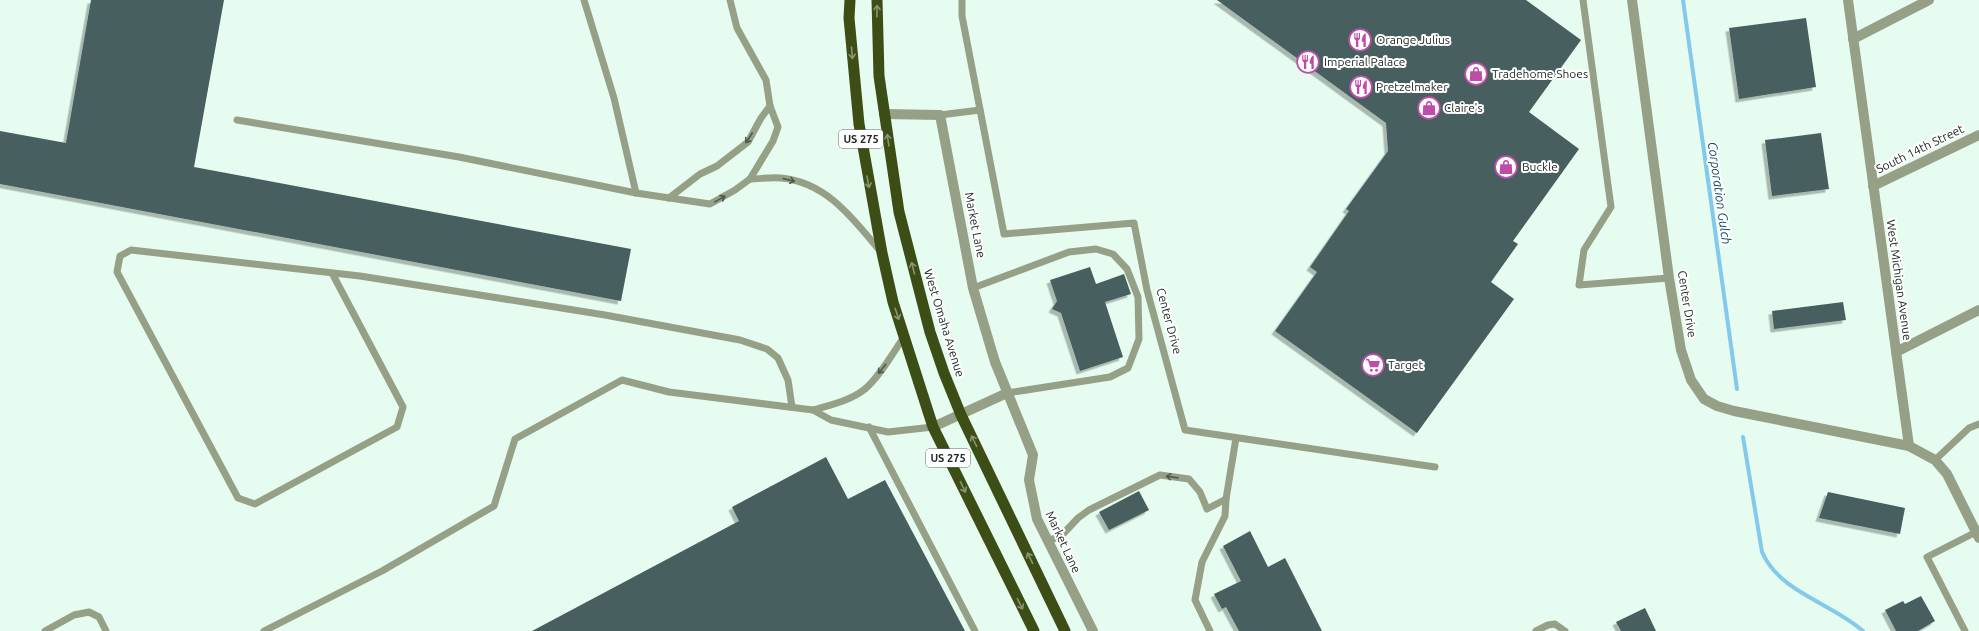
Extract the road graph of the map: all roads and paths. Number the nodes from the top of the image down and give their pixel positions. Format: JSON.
{"nodes":[{"id":1,"x":584,"y":0,"type":"edge"},
{"id":2,"x":730,"y":0,"type":"edge"},
{"id":3,"x":850,"y":0,"type":"edge"},
{"id":4,"x":877,"y":0,"type":"edge"},
{"id":5,"x":962,"y":0,"type":"edge"},
{"id":6,"x":1583,"y":0,"type":"edge"},
{"id":7,"x":1632,"y":0,"type":"edge"},
{"id":8,"x":1848,"y":0,"type":"edge"},
{"id":9,"x":1929,"y":0,"type":"edge"},
{"id":10,"x":1853,"y":39,"type":"junction"},
{"id":11,"x":770,"y":106,"type":"junction"},
{"id":12,"x":980,"y":110,"type":"junction"},
{"id":13,"x":884,"y":114,"type":"junction"},
{"id":14,"x":940,"y":115,"type":"junction"},
{"id":15,"x":237,"y":120,"type":"dead end"},
{"id":16,"x":1979,"y":135,"type":"edge"},
{"id":17,"x":750,"y":179,"type":"junction"},
{"id":18,"x":1873,"y":186,"type":"junction"},
{"id":19,"x":636,"y":193,"type":"junction"},
{"id":20,"x":669,"y":198,"type":"junction"},
{"id":21,"x":882,"y":253,"type":"junction"},
{"id":22,"x":332,"y":273,"type":"junction"},
{"id":23,"x":1669,"y":278,"type":"junction"},
{"id":24,"x":973,"y":288,"type":"junction"},
{"id":25,"x":1979,"y":310,"type":"edge"},
{"id":26,"x":904,"y":337,"type":"junction"},
{"id":27,"x":1896,"y":352,"type":"junction"},
{"id":28,"x":1007,"y":393,"type":"junction"},
{"id":29,"x":792,"y":407,"type":"junction"},
{"id":30,"x":813,"y":410,"type":"junction"},
{"id":31,"x":961,"y":415,"type":"junction"},
{"id":32,"x":1979,"y":424,"type":"edge"},
{"id":33,"x":869,"y":427,"type":"junction"},
{"id":34,"x":933,"y":427,"type":"junction"},
{"id":35,"x":1236,"y":438,"type":"junction"},
{"id":36,"x":1909,"y":446,"type":"junction"},
{"id":37,"x":1935,"y":460,"type":"junction"},
{"id":38,"x":1435,"y":467,"type":"dead end"},
{"id":39,"x":1226,"y":499,"type":"junction"},
{"id":40,"x":1977,"y":535,"type":"edge"},
{"id":41,"x":1048,"y":541,"type":"junction"},
{"id":42,"x":45,"y":631,"type":"edge"},
{"id":43,"x":106,"y":631,"type":"edge"},
{"id":44,"x":264,"y":631,"type":"edge"},
{"id":45,"x":975,"y":631,"type":"edge"},
{"id":46,"x":1034,"y":631,"type":"edge"},
{"id":47,"x":1065,"y":631,"type":"edge"},
{"id":48,"x":1093,"y":631,"type":"edge"},
{"id":49,"x":1210,"y":631,"type":"edge"},
{"id":50,"x":1536,"y":631,"type":"edge"},
{"id":51,"x":1565,"y":631,"type":"edge"},
{"id":52,"x":1965,"y":631,"type":"edge"}],
"edges":[{"from":1,"to":19,"type":"lane"},
{"from":2,"to":11,"type":"lane"},
{"from":3,"to":21,"type":"highway","number":"US 275","one_way":true},
{"from":13,"to":4,"type":"highway","name":"West Omaha Avenue","number":"US 275","one_way":true},
{"from":5,"to":12,"type":"lane"},
{"from":6,"to":23,"type":"lane"},
{"from":7,"to":23,"type":"street","name":"Center Drive"},
{"from":8,"to":10,"type":"street","name":"West Michigan Avenue"},
{"from":9,"to":10,"type":"street"},
{"from":10,"to":18,"type":"street","name":"West Michigan Avenue"},
{"from":11,"to":17,"type":"lane"},
{"from":11,"to":20,"type":"lane","one_way":true},
{"from":12,"to":14,"type":"lane"},
{"from":12,"to":35,"type":"lane","name":"Center Drive"},
{"from":13,"to":14,"type":"street"},
{"from":31,"to":13,"type":"highway","name":"West Omaha Avenue","number":"US 275","one_way":true},
{"from":14,"to":24,"type":"street","name":"Market Lane"},
{"from":15,"to":19,"type":"lane"},
{"from":16,"to":18,"type":"street","name":"South 14th Street"},
{"from":20,"to":17,"type":"lane","one_way":true},
{"from":17,"to":21,"type":"lane","one_way":true},
{"from":18,"to":27,"type":"street","name":"West Michigan Avenue"},
{"from":19,"to":20,"type":"lane"},
{"from":21,"to":26,"type":"highway","number":"US 275","one_way":true},
{"from":22,"to":22,"type":"lane"},
{"from":22,"to":29,"type":"lane"},
{"from":23,"to":36,"type":"street","name":"Center Drive"},
{"from":24,"to":28,"type":"street","name":"Market Lane"},
{"from":24,"to":28,"type":"lane"},
{"from":25,"to":27,"type":"street"},
{"from":26,"to":30,"type":"lane","one_way":true},
{"from":26,"to":34,"type":"highway","number":"US 275"},
{"from":27,"to":36,"type":"street","name":"West Michigan Avenue"},
{"from":28,"to":31,"type":"street"},
{"from":28,"to":41,"type":"street","name":"Market Lane"},
{"from":29,"to":30,"type":"lane"},
{"from":29,"to":44,"type":"lane"},
{"from":30,"to":33,"type":"lane"},
{"from":31,"to":34,"type":"street"},
{"from":47,"to":31,"type":"highway","name":"West Omaha Avenue","number":"US 275","one_way":true},
{"from":32,"to":37,"type":"lane"},
{"from":33,"to":34,"type":"lane"},
{"from":33,"to":45,"type":"lane"},
{"from":34,"to":46,"type":"highway","number":"US 275","one_way":true},
{"from":35,"to":38,"type":"lane","name":"Center Drive"},
{"from":35,"to":39,"type":"lane"},
{"from":36,"to":37,"type":"street"},
{"from":37,"to":40,"type":"street"},
{"from":39,"to":41,"type":"lane","one_way":true},
{"from":39,"to":49,"type":"lane"},
{"from":40,"to":52,"type":"lane"},
{"from":41,"to":48,"type":"street","name":"Market Lane"},
{"from":42,"to":43,"type":"lane"},
{"from":50,"to":51,"type":"lane"}]}
